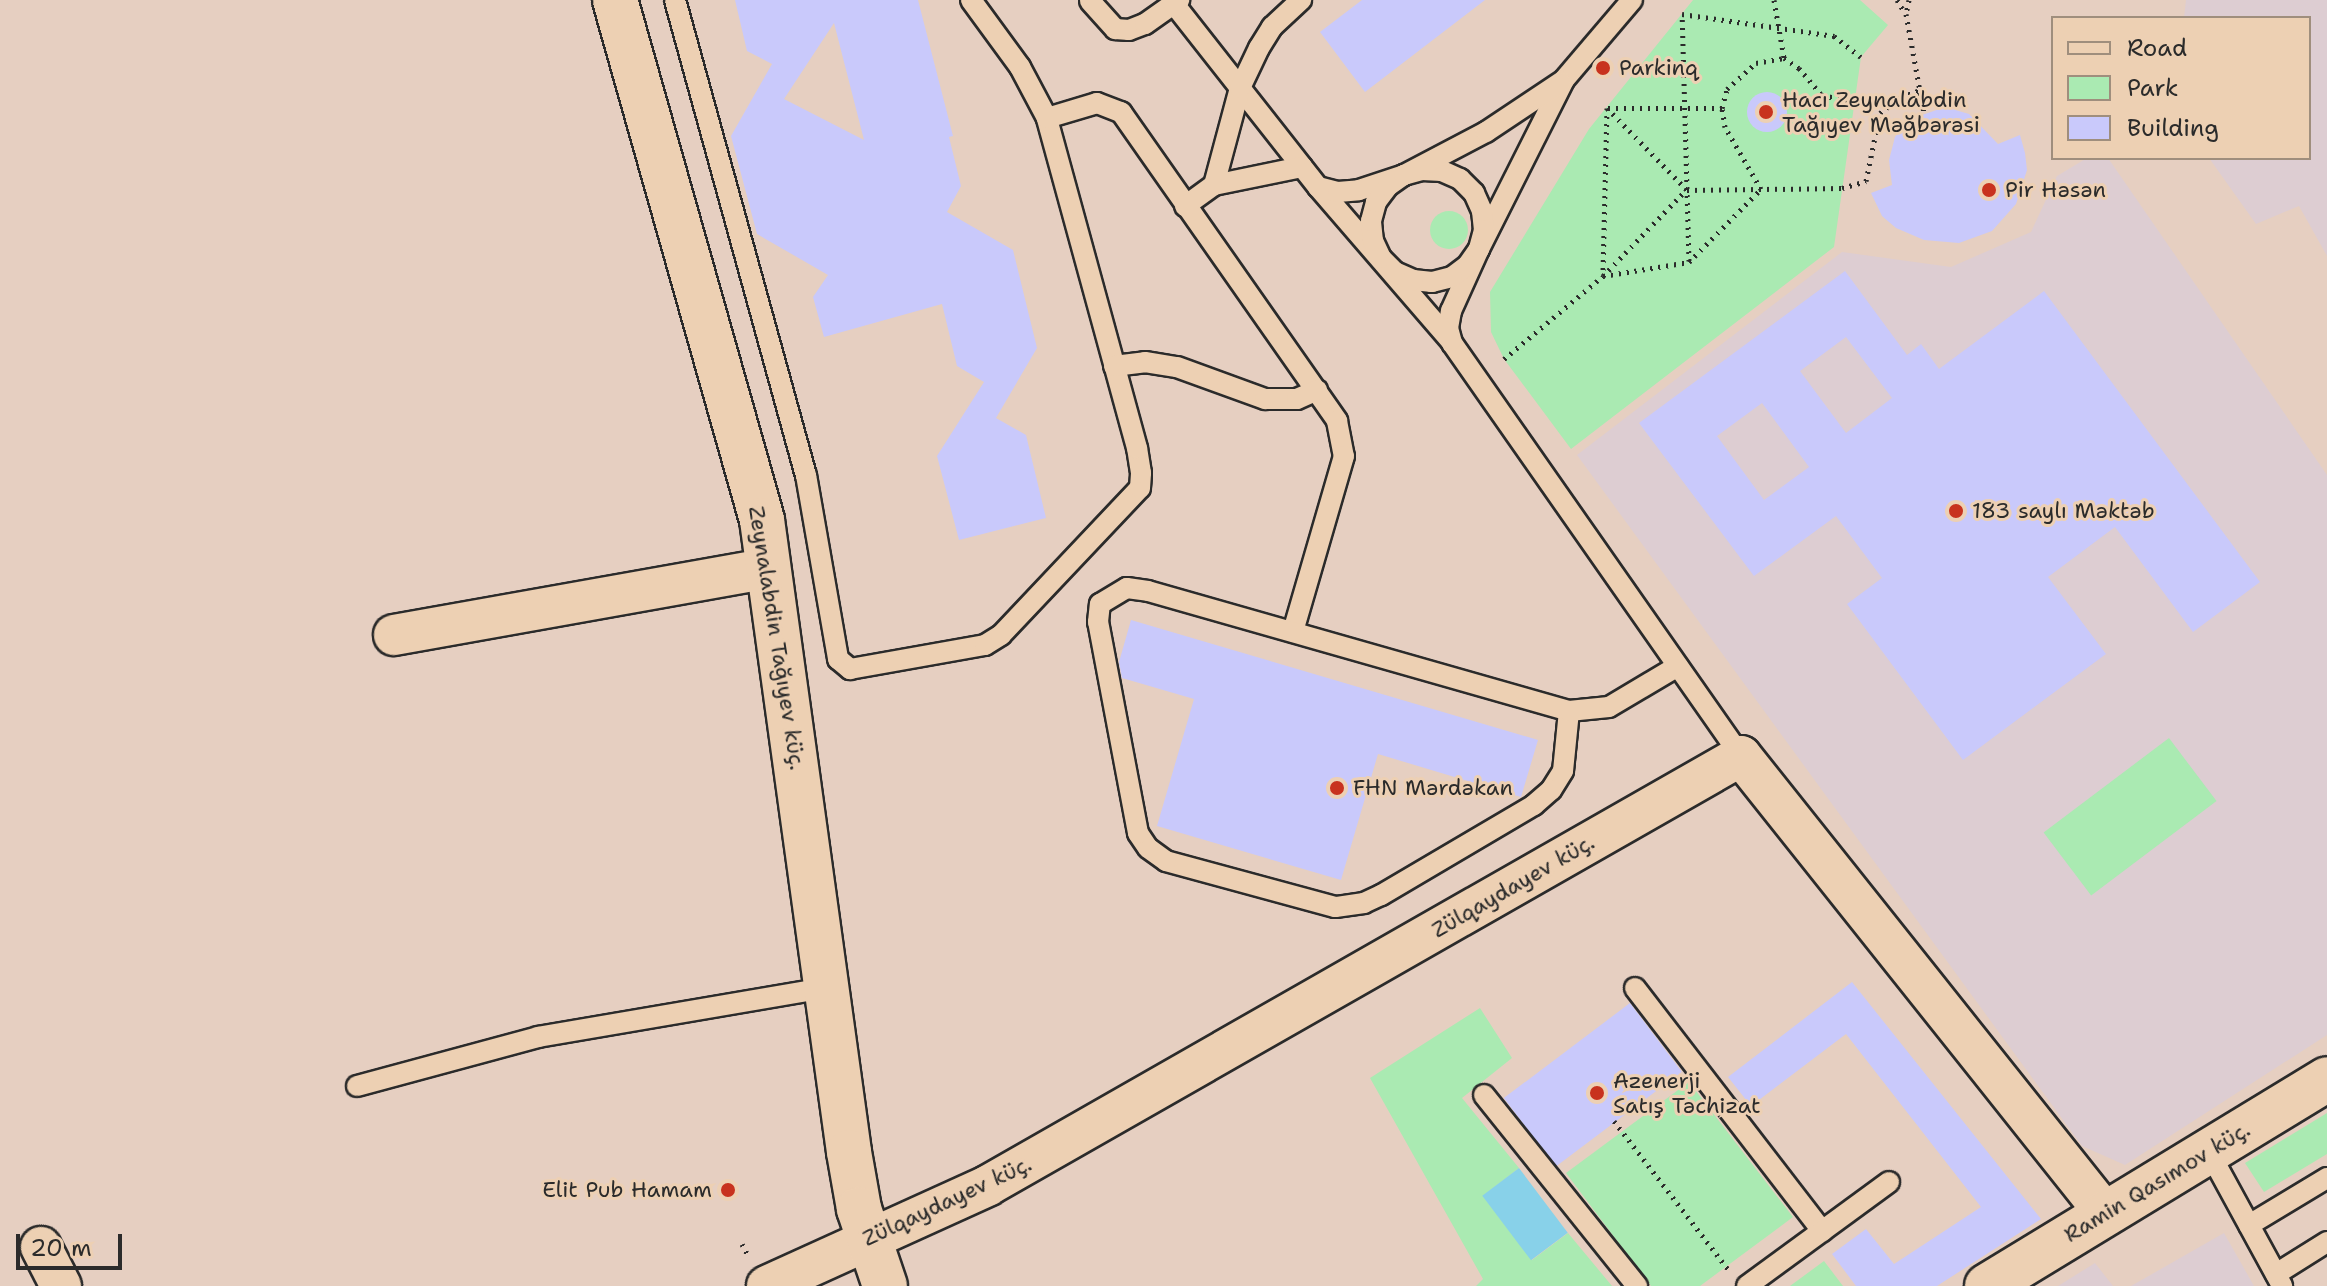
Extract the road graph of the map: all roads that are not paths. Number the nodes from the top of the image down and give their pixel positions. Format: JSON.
{"nodes":[{"id":1,"x":615,"y":0,"type":"edge"},
{"id":2,"x":675,"y":0,"type":"edge"},
{"id":3,"x":971,"y":0,"type":"edge"},
{"id":4,"x":1301,"y":0,"type":"edge"},
{"id":5,"x":1632,"y":0,"type":"edge"},
{"id":6,"x":1090,"y":1,"type":"edge"},
{"id":7,"x":1177,"y":2,"type":"edge"},
{"id":8,"x":1564,"y":80,"type":"junction"},
{"id":9,"x":1240,"y":88,"type":"junction"},
{"id":10,"x":1047,"y":118,"type":"junction"},
{"id":11,"x":1302,"y":167,"type":"junction"},
{"id":12,"x":1404,"y":175,"type":"junction"},
{"id":13,"x":1214,"y":185,"type":"junction"},
{"id":14,"x":1318,"y":187,"type":"junction"},
{"id":15,"x":1185,"y":206,"type":"junction"},
{"id":16,"x":1479,"y":249,"type":"junction"},
{"id":17,"x":1381,"y":258,"type":"junction"},
{"id":18,"x":1452,"y":343,"type":"junction"},
{"id":19,"x":1114,"y":366,"type":"junction"},
{"id":20,"x":1317,"y":390,"type":"junction"},
{"id":21,"x":769,"y":568,"type":"junction"},
{"id":22,"x":1293,"y":632,"type":"junction"},
{"id":23,"x":394,"y":635,"type":"dead end"},
{"id":24,"x":1678,"y":666,"type":"junction"},
{"id":25,"x":1569,"y":711,"type":"junction"},
{"id":26,"x":1741,"y":756,"type":"junction"},
{"id":27,"x":826,"y":988,"type":"junction"},
{"id":28,"x":1635,"y":988,"type":"dead end"},
{"id":29,"x":2327,"y":1079,"type":"edge"},
{"id":30,"x":357,"y":1086,"type":"dead end"},
{"id":31,"x":1484,"y":1095,"type":"dead end"},
{"id":32,"x":2208,"y":1150,"type":"junction"},
{"id":33,"x":2327,"y":1178,"type":"edge"},
{"id":34,"x":1889,"y":1182,"type":"dead end"},
{"id":35,"x":2105,"y":1213,"type":"junction"},
{"id":36,"x":2249,"y":1225,"type":"junction"},
{"id":37,"x":1822,"y":1231,"type":"junction"},
{"id":38,"x":867,"y":1239,"type":"junction"},
{"id":39,"x":2327,"y":1242,"type":"edge"},
{"id":40,"x":41,"y":1247,"type":"dead end"},
{"id":41,"x":1739,"y":1280,"type":"edge"},
{"id":42,"x":2279,"y":1280,"type":"edge"},
{"id":43,"x":2000,"y":1283,"type":"edge"},
{"id":44,"x":61,"y":1286,"type":"edge"},
{"id":45,"x":767,"y":1286,"type":"edge"},
{"id":46,"x":885,"y":1286,"type":"edge"},
{"id":47,"x":1637,"y":1286,"type":"edge"}],
"edges":[{"from":1,"to":21,"type":"street","name":"Zeynalabdin Tağıyev küç."},
{"from":2,"to":19,"type":"lane"},
{"from":3,"to":10,"type":"lane"},
{"from":4,"to":9,"type":"lane"},
{"from":5,"to":8,"type":"lane"},
{"from":6,"to":7,"type":"lane"},
{"from":7,"to":9,"type":"lane"},
{"from":8,"to":12,"type":"lane"},
{"from":8,"to":16,"type":"lane"},
{"from":9,"to":11,"type":"lane"},
{"from":9,"to":13,"type":"lane"},
{"from":10,"to":15,"type":"lane"},
{"from":10,"to":19,"type":"lane"},
{"from":11,"to":13,"type":"lane"},
{"from":11,"to":14,"type":"lane"},
{"from":12,"to":14,"type":"lane"},
{"from":12,"to":16,"type":"lane"},
{"from":12,"to":17,"type":"lane"},
{"from":13,"to":15,"type":"lane"},
{"from":14,"to":17,"type":"lane"},
{"from":15,"to":20,"type":"lane"},
{"from":16,"to":17,"type":"lane"},
{"from":16,"to":18,"type":"lane"},
{"from":17,"to":18,"type":"lane"},
{"from":18,"to":24,"type":"lane"},
{"from":19,"to":20,"type":"lane"},
{"from":20,"to":22,"type":"lane"},
{"from":21,"to":23,"type":"street"},
{"from":21,"to":27,"type":"street","name":"Zeynalabdin Tağıyev küç."},
{"from":22,"to":25,"type":"lane"},
{"from":22,"to":25,"type":"lane"},
{"from":24,"to":25,"type":"lane"},
{"from":24,"to":26,"type":"lane"},
{"from":26,"to":35,"type":"street"},
{"from":26,"to":38,"type":"street","name":"Zülqaydayev küç."},
{"from":27,"to":30,"type":"lane"},
{"from":27,"to":38,"type":"street","name":"Zeynalabdin Tağıyev küç."},
{"from":28,"to":37,"type":"lane"},
{"from":29,"to":32,"type":"street","name":"Ramin Qasımov küç."},
{"from":31,"to":47,"type":"lane"},
{"from":32,"to":35,"type":"street","name":"Ramin Qasımov küç."},
{"from":32,"to":36,"type":"lane"},
{"from":33,"to":36,"type":"lane"},
{"from":34,"to":37,"type":"lane"},
{"from":35,"to":43,"type":"street","name":"Ramin Qasımov küç."},
{"from":36,"to":42,"type":"lane"},
{"from":37,"to":41,"type":"lane"},
{"from":38,"to":45,"type":"street","name":"Zülqaydayev küç."},
{"from":38,"to":46,"type":"street","name":"Zeynalabdin Tağıyev küç."},
{"from":39,"to":42,"type":"lane"},
{"from":40,"to":44,"type":"street"}]}
